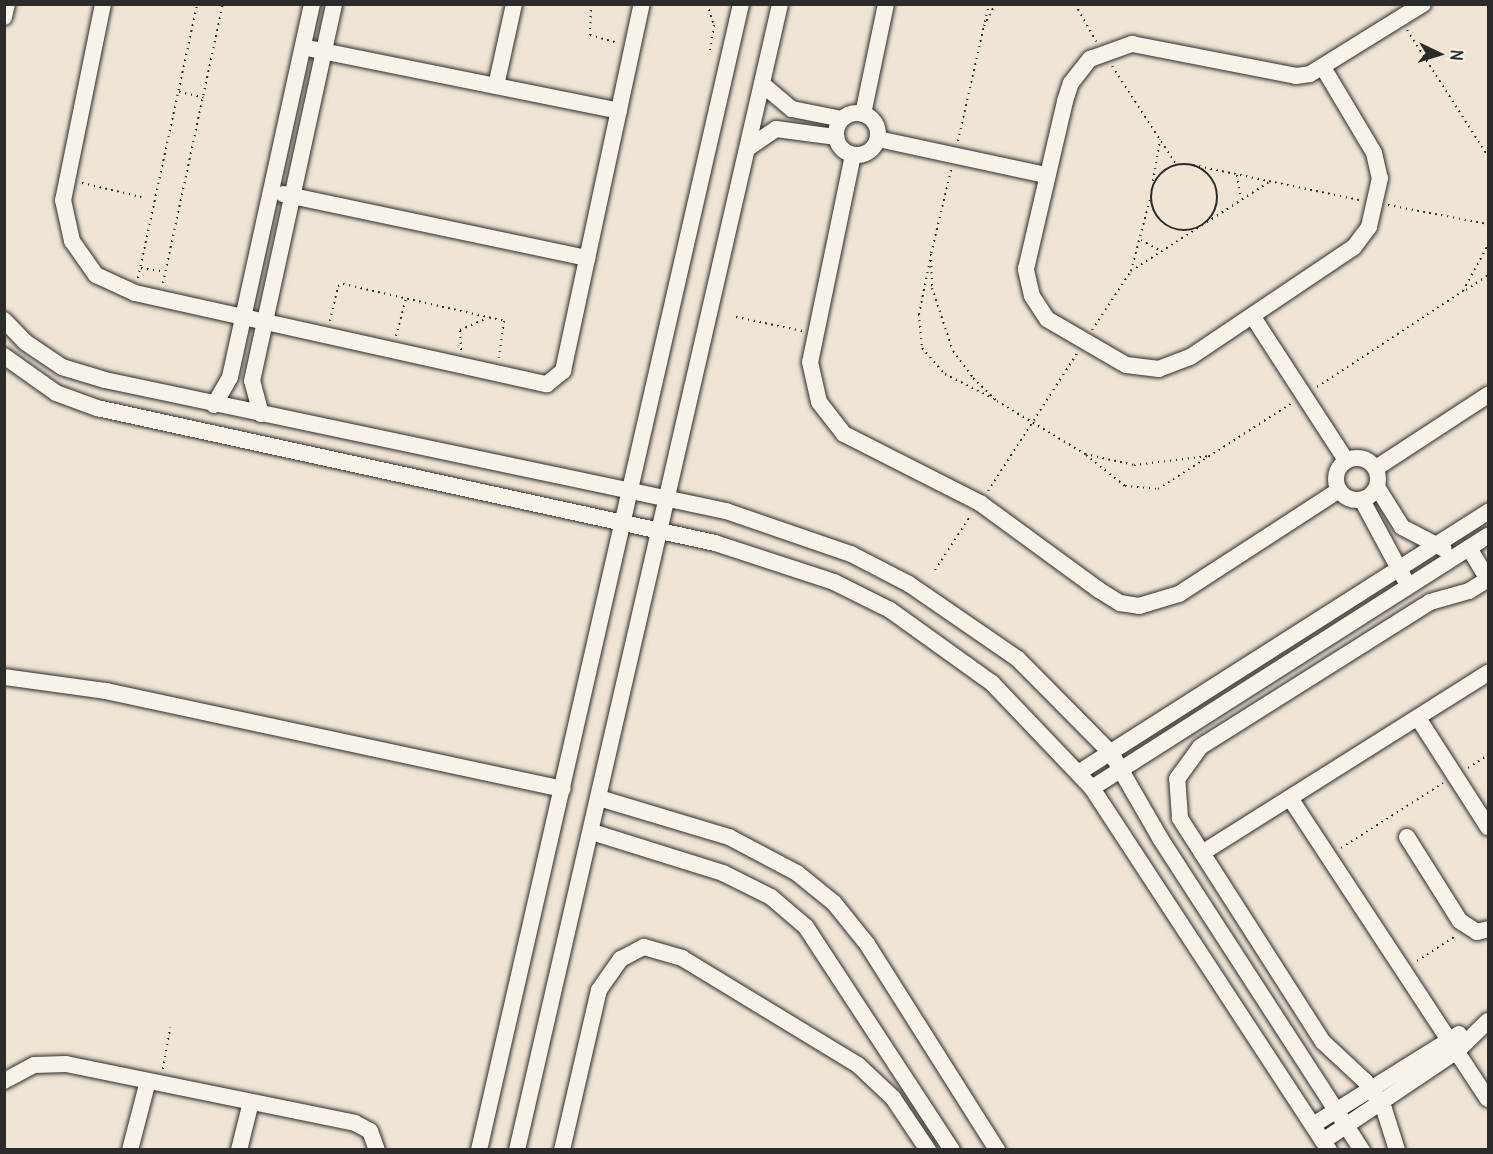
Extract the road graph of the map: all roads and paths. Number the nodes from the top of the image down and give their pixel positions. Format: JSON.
{"nodes":[{"id":1,"x":7,"y":4,"type":"edge"},
{"id":2,"x":103,"y":4,"type":"edge"},
{"id":3,"x":197,"y":4,"type":"edge"},
{"id":4,"x":223,"y":4,"type":"edge"},
{"id":5,"x":312,"y":4,"type":"edge"},
{"id":6,"x":334,"y":4,"type":"edge"},
{"id":7,"x":514,"y":4,"type":"edge"},
{"id":8,"x":591,"y":4,"type":"edge"},
{"id":9,"x":642,"y":4,"type":"edge"},
{"id":10,"x":707,"y":4,"type":"edge"},
{"id":11,"x":741,"y":4,"type":"edge"},
{"id":12,"x":780,"y":4,"type":"edge"},
{"id":13,"x":886,"y":4,"type":"edge"},
{"id":14,"x":989,"y":4,"type":"edge"},
{"id":15,"x":995,"y":4,"type":"edge"},
{"id":16,"x":1074,"y":4,"type":"edge"},
{"id":17,"x":1423,"y":4,"type":"edge"},
{"id":18,"x":4,"y":17,"type":"edge"},
{"id":19,"x":1400,"y":19,"type":"junction"},
{"id":20,"x":984,"y":26,"type":"junction"},
{"id":21,"x":633,"y":46,"type":"junction"},
{"id":22,"x":303,"y":47,"type":"junction"},
{"id":23,"x":323,"y":51,"type":"junction"},
{"id":24,"x":1102,"y":51,"type":"junction"},
{"id":25,"x":709,"y":55,"type":"dead end"},
{"id":26,"x":1324,"y":69,"type":"junction"},
{"id":27,"x":762,"y":84,"type":"junction"},
{"id":28,"x":496,"y":86,"type":"junction"},
{"id":29,"x":178,"y":92,"type":"junction"},
{"id":30,"x":203,"y":97,"type":"junction"},
{"id":31,"x":792,"y":109,"type":"junction"},
{"id":32,"x":619,"y":111,"type":"junction"},
{"id":33,"x":863,"y":114,"type":"junction"},
{"id":34,"x":842,"y":119,"type":"junction"},
{"id":35,"x":788,"y":129,"type":"junction"},
{"id":36,"x":836,"y":137,"type":"junction"},
{"id":37,"x":878,"y":139,"type":"junction"},
{"id":38,"x":1160,"y":140,"type":"junction"},
{"id":39,"x":748,"y":148,"type":"junction"},
{"id":40,"x":853,"y":155,"type":"junction"},
{"id":41,"x":954,"y":155,"type":"junction"},
{"id":42,"x":1488,"y":156,"type":"edge"},
{"id":43,"x":1177,"y":165,"type":"junction"},
{"id":44,"x":1193,"y":165,"type":"junction"},
{"id":45,"x":1046,"y":175,"type":"junction"},
{"id":46,"x":1237,"y":175,"type":"junction"},
{"id":47,"x":65,"y":179,"type":"junction"},
{"id":48,"x":1269,"y":182,"type":"junction"},
{"id":49,"x":271,"y":192,"type":"junction"},
{"id":50,"x":1151,"y":193,"type":"junction"},
{"id":51,"x":292,"y":196,"type":"junction"},
{"id":52,"x":141,"y":197,"type":"dead end"},
{"id":53,"x":1241,"y":199,"type":"junction"},
{"id":54,"x":1378,"y":203,"type":"junction"},
{"id":55,"x":1488,"y":224,"type":"edge"},
{"id":56,"x":1199,"y":226,"type":"junction"},
{"id":57,"x":1140,"y":240,"type":"junction"},
{"id":58,"x":1488,"y":245,"type":"edge"},
{"id":59,"x":1161,"y":251,"type":"junction"},
{"id":60,"x":931,"y":254,"type":"junction"},
{"id":61,"x":587,"y":258,"type":"junction"},
{"id":62,"x":140,"y":268,"type":"junction"},
{"id":63,"x":1131,"y":271,"type":"junction"},
{"id":64,"x":165,"y":272,"type":"junction"},
{"id":65,"x":1488,"y":275,"type":"edge"},
{"id":66,"x":1463,"y":291,"type":"junction"},
{"id":67,"x":135,"y":293,"type":"junction"},
{"id":68,"x":160,"y":298,"type":"junction"},
{"id":69,"x":406,"y":298,"type":"junction"},
{"id":70,"x":243,"y":316,"type":"junction"},
{"id":71,"x":489,"y":317,"type":"junction"},
{"id":72,"x":736,"y":317,"type":"dead end"},
{"id":73,"x":1253,"y":317,"type":"junction"},
{"id":74,"x":4,"y":320,"type":"edge"},
{"id":75,"x":265,"y":321,"type":"junction"},
{"id":76,"x":814,"y":333,"type":"junction"},
{"id":77,"x":327,"y":335,"type":"junction"},
{"id":78,"x":396,"y":339,"type":"dead end"},
{"id":79,"x":1085,"y":341,"type":"junction"},
{"id":80,"x":462,"y":353,"type":"dead end"},
{"id":81,"x":4,"y":356,"type":"edge"},
{"id":82,"x":495,"y":372,"type":"junction"},
{"id":83,"x":230,"y":377,"type":"junction"},
{"id":84,"x":252,"y":381,"type":"junction"},
{"id":85,"x":1304,"y":395,"type":"junction"},
{"id":86,"x":1488,"y":395,"type":"edge"},
{"id":87,"x":997,"y":401,"type":"junction"},
{"id":88,"x":214,"y":405,"type":"junction"},
{"id":89,"x":261,"y":414,"type":"junction"},
{"id":90,"x":1033,"y":423,"type":"junction"},
{"id":91,"x":1085,"y":454,"type":"junction"},
{"id":92,"x":1209,"y":456,"type":"junction"},
{"id":93,"x":1346,"y":460,"type":"junction"},
{"id":94,"x":1376,"y":468,"type":"junction"},
{"id":95,"x":1377,"y":487,"type":"junction"},
{"id":96,"x":632,"y":490,"type":"junction"},
{"id":97,"x":1338,"y":490,"type":"junction"},
{"id":98,"x":669,"y":498,"type":"junction"},
{"id":99,"x":1362,"y":500,"type":"junction"},
{"id":100,"x":1488,"y":512,"type":"edge"},
{"id":101,"x":625,"y":523,"type":"junction"},
{"id":102,"x":1402,"y":527,"type":"junction"},
{"id":103,"x":662,"y":532,"type":"junction"},
{"id":104,"x":1386,"y":538,"type":"junction"},
{"id":105,"x":1488,"y":538,"type":"edge"},
{"id":106,"x":1439,"y":544,"type":"junction"},
{"id":107,"x":1469,"y":548,"type":"junction"},
{"id":108,"x":1444,"y":564,"type":"junction"},
{"id":109,"x":1398,"y":570,"type":"junction"},
{"id":110,"x":1488,"y":579,"type":"edge"},
{"id":111,"x":1413,"y":583,"type":"junction"},
{"id":112,"x":1488,"y":673,"type":"edge"},
{"id":113,"x":4,"y":676,"type":"edge"},
{"id":114,"x":1418,"y":718,"type":"junction"},
{"id":115,"x":1111,"y":753,"type":"junction"},
{"id":116,"x":1488,"y":755,"type":"edge"},
{"id":117,"x":1122,"y":769,"type":"junction"},
{"id":118,"x":1078,"y":773,"type":"junction"},
{"id":119,"x":1455,"y":776,"type":"junction"},
{"id":120,"x":1092,"y":788,"type":"junction"},
{"id":121,"x":563,"y":789,"type":"junction"},
{"id":122,"x":599,"y":798,"type":"junction"},
{"id":123,"x":1290,"y":798,"type":"junction"},
{"id":124,"x":1488,"y":827,"type":"edge"},
{"id":125,"x":592,"y":832,"type":"junction"},
{"id":126,"x":1407,"y":837,"type":"dead end"},
{"id":127,"x":1202,"y":853,"type":"junction"},
{"id":128,"x":1329,"y":856,"type":"junction"},
{"id":129,"x":1467,"y":929,"type":"junction"},
{"id":130,"x":1488,"y":929,"type":"edge"},
{"id":131,"x":1404,"y":970,"type":"junction"},
{"id":132,"x":1483,"y":1025,"type":"edge"},
{"id":133,"x":170,"y":1028,"type":"dead end"},
{"id":134,"x":1448,"y":1037,"type":"junction"},
{"id":135,"x":1457,"y":1051,"type":"junction"},
{"id":136,"x":1388,"y":1077,"type":"junction"},
{"id":137,"x":4,"y":1081,"type":"edge"},
{"id":138,"x":154,"y":1082,"type":"junction"},
{"id":139,"x":1370,"y":1089,"type":"junction"},
{"id":140,"x":1398,"y":1091,"type":"junction"},
{"id":141,"x":1488,"y":1099,"type":"edge"},
{"id":142,"x":251,"y":1102,"type":"junction"},
{"id":143,"x":1379,"y":1103,"type":"junction"},
{"id":144,"x":1337,"y":1110,"type":"junction"},
{"id":145,"x":1313,"y":1125,"type":"junction"},
{"id":146,"x":1347,"y":1125,"type":"junction"},
{"id":147,"x":1326,"y":1145,"type":"edge"},
{"id":148,"x":130,"y":1149,"type":"edge"},
{"id":149,"x":239,"y":1149,"type":"edge"},
{"id":150,"x":377,"y":1149,"type":"edge"},
{"id":151,"x":478,"y":1149,"type":"edge"},
{"id":152,"x":517,"y":1149,"type":"edge"},
{"id":153,"x":562,"y":1149,"type":"edge"},
{"id":154,"x":928,"y":1149,"type":"edge"},
{"id":155,"x":952,"y":1149,"type":"edge"},
{"id":156,"x":997,"y":1149,"type":"edge"},
{"id":157,"x":1362,"y":1149,"type":"edge"},
{"id":158,"x":1396,"y":1149,"type":"edge"}],
"edges":[{"from":1,"to":18,"type":"street"},
{"from":2,"to":47,"type":"street"},
{"from":3,"to":29,"type":"path"},
{"from":4,"to":30,"type":"path"},
{"from":5,"to":22,"type":"street"},
{"from":6,"to":23,"type":"street"},
{"from":7,"to":28,"type":"street"},
{"from":8,"to":21,"type":"path"},
{"from":9,"to":21,"type":"street"},
{"from":10,"to":25,"type":"path"},
{"from":11,"to":96,"type":"street"},
{"from":12,"to":27,"type":"street"},
{"from":13,"to":33,"type":"street"},
{"from":14,"to":20,"type":"path"},
{"from":15,"to":20,"type":"path"},
{"from":16,"to":24,"type":"path"},
{"from":17,"to":19,"type":"street"},
{"from":19,"to":26,"type":"street"},
{"from":19,"to":42,"type":"path"},
{"from":20,"to":41,"type":"path"},
{"from":21,"to":32,"type":"street"},
{"from":22,"to":23,"type":"street"},
{"from":22,"to":49,"type":"street"},
{"from":23,"to":28,"type":"street"},
{"from":23,"to":51,"type":"street"},
{"from":24,"to":26,"type":"street"},
{"from":24,"to":38,"type":"path"},
{"from":24,"to":45,"type":"street"},
{"from":26,"to":54,"type":"street"},
{"from":27,"to":31,"type":"street"},
{"from":27,"to":39,"type":"street"},
{"from":28,"to":32,"type":"street"},
{"from":29,"to":30,"type":"path"},
{"from":29,"to":62,"type":"path"},
{"from":30,"to":64,"type":"path"},
{"from":31,"to":34,"type":"street"},
{"from":31,"to":35,"type":"street"},
{"from":32,"to":61,"type":"street"},
{"from":33,"to":34,"type":"street"},
{"from":33,"to":37,"type":"street"},
{"from":34,"to":36,"type":"street"},
{"from":35,"to":36,"type":"street"},
{"from":35,"to":39,"type":"street"},
{"from":36,"to":40,"type":"street"},
{"from":37,"to":40,"type":"street"},
{"from":37,"to":41,"type":"street"},
{"from":38,"to":43,"type":"path"},
{"from":38,"to":50,"type":"path"},
{"from":39,"to":98,"type":"street"},
{"from":40,"to":76,"type":"street"},
{"from":41,"to":45,"type":"street"},
{"from":41,"to":60,"type":"path"},
{"from":43,"to":44,"type":"path"},
{"from":43,"to":50,"type":"path"},
{"from":44,"to":46,"type":"path"},
{"from":44,"to":56,"type":"path"},
{"from":45,"to":79,"type":"street"},
{"from":46,"to":48,"type":"path"},
{"from":46,"to":53,"type":"path"},
{"from":47,"to":52,"type":"path"},
{"from":47,"to":67,"type":"street"},
{"from":48,"to":53,"type":"path"},
{"from":48,"to":54,"type":"path"},
{"from":49,"to":51,"type":"street"},
{"from":49,"to":70,"type":"street"},
{"from":50,"to":56,"type":"path"},
{"from":50,"to":57,"type":"path"},
{"from":51,"to":61,"type":"street"},
{"from":51,"to":75,"type":"street"},
{"from":53,"to":56,"type":"path"},
{"from":54,"to":55,"type":"path"},
{"from":54,"to":73,"type":"street"},
{"from":56,"to":59,"type":"path"},
{"from":57,"to":59,"type":"path"},
{"from":57,"to":63,"type":"path"},
{"from":58,"to":66,"type":"path"},
{"from":59,"to":63,"type":"path"},
{"from":60,"to":87,"type":"path"},
{"from":60,"to":87,"type":"path"},
{"from":61,"to":82,"type":"street"},
{"from":62,"to":64,"type":"path"},
{"from":62,"to":67,"type":"path"},
{"from":63,"to":79,"type":"path"},
{"from":64,"to":68,"type":"path"},
{"from":65,"to":66,"type":"path"},
{"from":66,"to":85,"type":"path"},
{"from":67,"to":68,"type":"street"},
{"from":68,"to":70,"type":"street"},
{"from":69,"to":71,"type":"path"},
{"from":69,"to":77,"type":"path"},
{"from":69,"to":78,"type":"path"},
{"from":70,"to":75,"type":"street"},
{"from":70,"to":83,"type":"street"},
{"from":71,"to":80,"type":"path"},
{"from":71,"to":82,"type":"path"},
{"from":72,"to":76,"type":"path"},
{"from":73,"to":79,"type":"street"},
{"from":73,"to":85,"type":"street"},
{"from":74,"to":88,"type":"street"},
{"from":75,"to":77,"type":"street"},
{"from":75,"to":84,"type":"street"},
{"from":76,"to":97,"type":"street"},
{"from":77,"to":82,"type":"street"},
{"from":79,"to":90,"type":"path"},
{"from":81,"to":101,"type":"street"},
{"from":83,"to":84,"type":"street"},
{"from":83,"to":88,"type":"street"},
{"from":84,"to":89,"type":"street"},
{"from":85,"to":92,"type":"path"},
{"from":85,"to":93,"type":"street"},
{"from":86,"to":94,"type":"street"},
{"from":87,"to":90,"type":"path"},
{"from":88,"to":89,"type":"street"},
{"from":89,"to":96,"type":"street"},
{"from":90,"to":91,"type":"path"},
{"from":91,"to":92,"type":"path"},
{"from":91,"to":92,"type":"path"},
{"from":93,"to":94,"type":"street"},
{"from":93,"to":97,"type":"street"},
{"from":94,"to":95,"type":"street"},
{"from":95,"to":99,"type":"street"},
{"from":95,"to":102,"type":"street"},
{"from":96,"to":98,"type":"street"},
{"from":96,"to":101,"type":"street"},
{"from":97,"to":99,"type":"street"},
{"from":98,"to":103,"type":"street"},
{"from":98,"to":115,"type":"street"},
{"from":99,"to":104,"type":"street"},
{"from":100,"to":106,"type":"street"},
{"from":101,"to":103,"type":"street"},
{"from":101,"to":121,"type":"street"},
{"from":102,"to":104,"type":"street"},
{"from":102,"to":106,"type":"street"},
{"from":103,"to":118,"type":"street"},
{"from":103,"to":122,"type":"street"},
{"from":104,"to":109,"type":"street"},
{"from":105,"to":107,"type":"street"},
{"from":106,"to":108,"type":"street"},
{"from":106,"to":109,"type":"street"},
{"from":107,"to":108,"type":"street"},
{"from":107,"to":110,"type":"street"},
{"from":108,"to":111,"type":"street"},
{"from":109,"to":111,"type":"street"},
{"from":109,"to":115,"type":"street"},
{"from":110,"to":127,"type":"street"},
{"from":111,"to":117,"type":"street"},
{"from":112,"to":114,"type":"street"},
{"from":113,"to":121,"type":"street"},
{"from":114,"to":119,"type":"street"},
{"from":114,"to":123,"type":"street"},
{"from":115,"to":117,"type":"street"},
{"from":115,"to":118,"type":"street"},
{"from":116,"to":119,"type":"path"},
{"from":117,"to":120,"type":"street"},
{"from":117,"to":144,"type":"street"},
{"from":118,"to":120,"type":"street"},
{"from":119,"to":124,"type":"street"},
{"from":119,"to":128,"type":"path"},
{"from":120,"to":145,"type":"street"},
{"from":121,"to":151,"type":"street"},
{"from":122,"to":125,"type":"street"},
{"from":122,"to":156,"type":"street"},
{"from":123,"to":127,"type":"street"},
{"from":123,"to":128,"type":"street"},
{"from":125,"to":152,"type":"street"},
{"from":125,"to":155,"type":"street"},
{"from":126,"to":129,"type":"street"},
{"from":127,"to":139,"type":"street"},
{"from":128,"to":131,"type":"street"},
{"from":129,"to":130,"type":"street"},
{"from":129,"to":131,"type":"path"},
{"from":131,"to":134,"type":"street"},
{"from":132,"to":134,"type":"street"},
{"from":132,"to":135,"type":"street"},
{"from":133,"to":138,"type":"path"},
{"from":134,"to":135,"type":"street"},
{"from":134,"to":136,"type":"street"},
{"from":135,"to":140,"type":"street"},
{"from":135,"to":141,"type":"street"},
{"from":136,"to":139,"type":"street"},
{"from":136,"to":140,"type":"street"},
{"from":137,"to":138,"type":"street"},
{"from":138,"to":142,"type":"street"},
{"from":138,"to":148,"type":"street"},
{"from":139,"to":143,"type":"street"},
{"from":139,"to":144,"type":"street"},
{"from":140,"to":143,"type":"street"},
{"from":142,"to":149,"type":"street"},
{"from":142,"to":150,"type":"street"},
{"from":143,"to":146,"type":"street"},
{"from":143,"to":158,"type":"street"},
{"from":144,"to":145,"type":"street"},
{"from":144,"to":146,"type":"street"},
{"from":145,"to":147,"type":"street"},
{"from":146,"to":147,"type":"street"},
{"from":146,"to":157,"type":"street"},
{"from":153,"to":154,"type":"street"}]}
